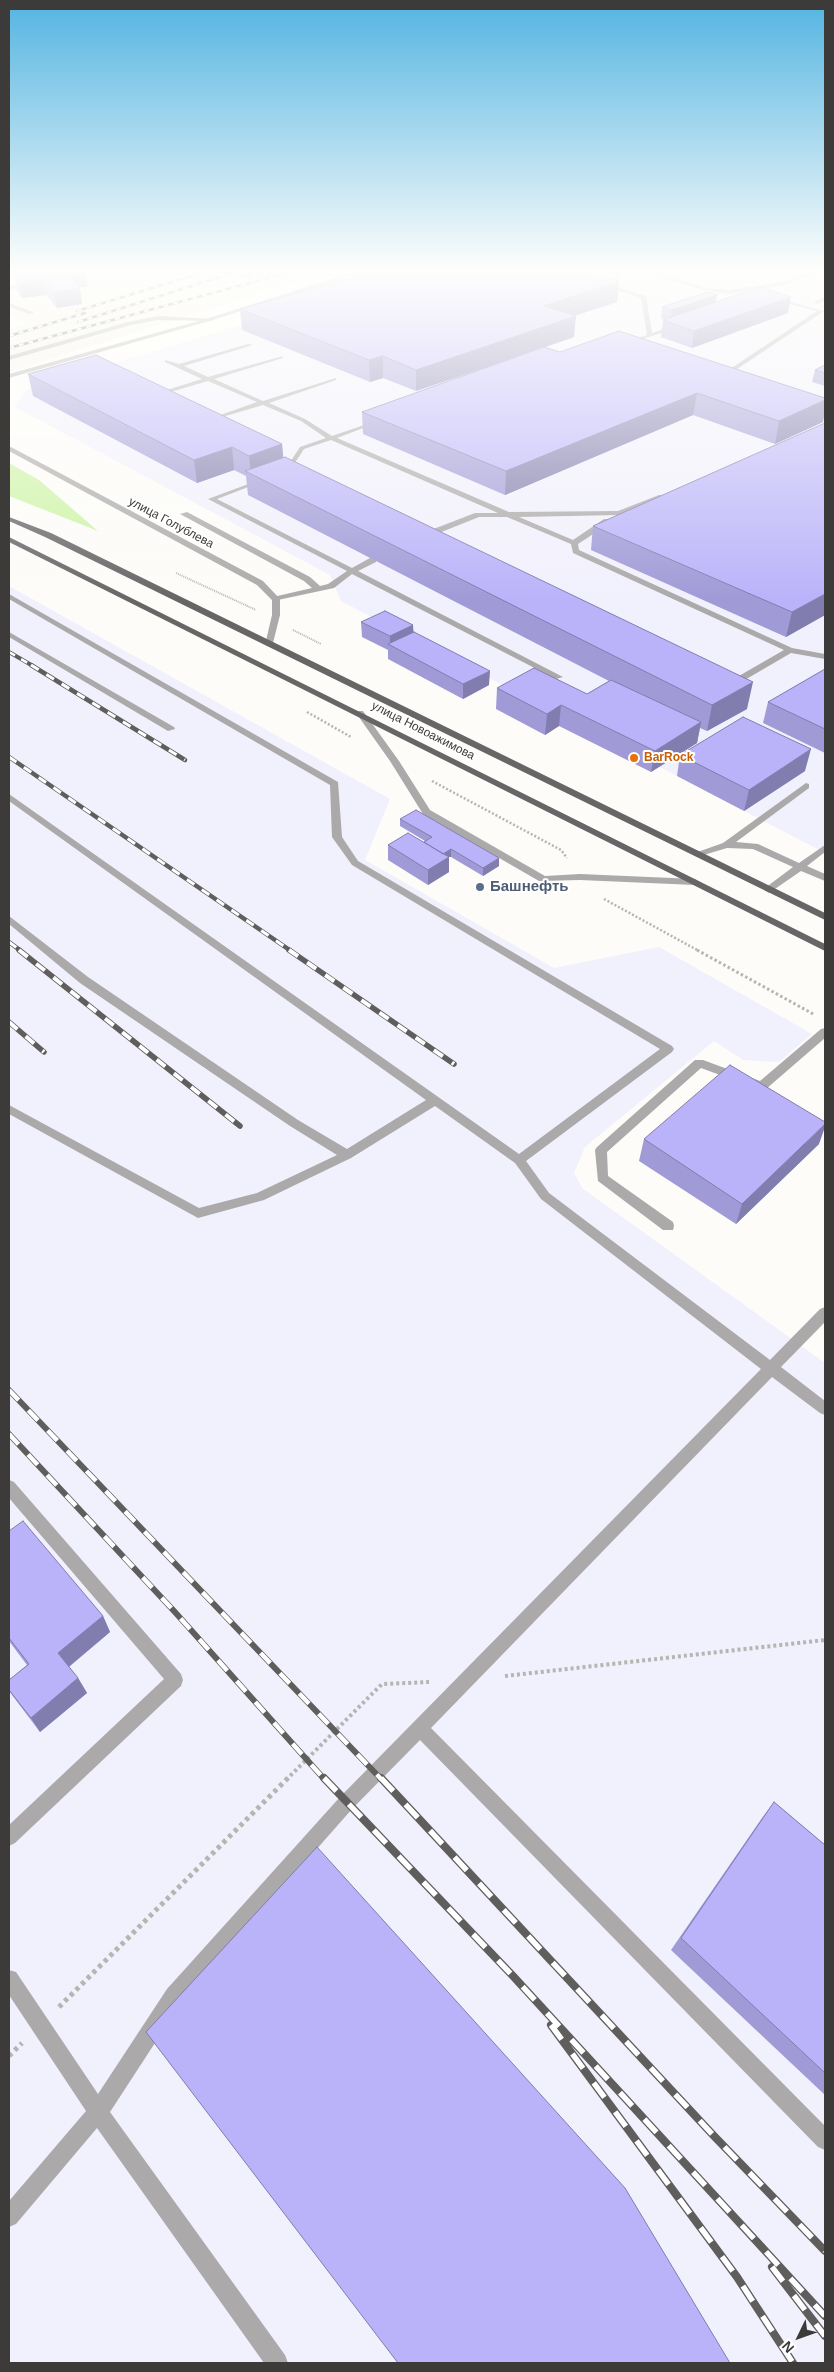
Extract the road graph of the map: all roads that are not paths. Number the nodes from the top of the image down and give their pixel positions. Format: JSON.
{"nodes":[{"id":1,"x":205,"y":379,"type":"edge"},
{"id":2,"x":209,"y":379,"type":"edge"},
{"id":3,"x":334,"y":379,"type":"dead end"},
{"id":4,"x":722,"y":379,"type":"edge"},
{"id":5,"x":729,"y":381,"type":"edge"},
{"id":6,"x":157,"y":394,"type":"edge"},
{"id":7,"x":262,"y":402,"type":"junction"},
{"id":8,"x":386,"y":418,"type":"edge"},
{"id":9,"x":214,"y":419,"type":"edge"},
{"id":10,"x":331,"y":438,"type":"junction"},
{"id":11,"x":9,"y":448,"type":"edge"},
{"id":12,"x":673,"y":491,"type":"edge"},
{"id":13,"x":619,"y":513,"type":"junction"},
{"id":14,"x":184,"y":514,"type":"dead end"},
{"id":15,"x":509,"y":514,"type":"junction"},
{"id":16,"x":9,"y":519,"type":"edge"},
{"id":17,"x":9,"y":539,"type":"edge"},
{"id":18,"x":410,"y":542,"type":"edge"},
{"id":19,"x":574,"y":543,"type":"junction"},
{"id":20,"x":373,"y":560,"type":"edge"},
{"id":21,"x":352,"y":571,"type":"junction"},
{"id":22,"x":318,"y":589,"type":"junction"},
{"id":23,"x":9,"y":596,"type":"edge"},
{"id":24,"x":276,"y":599,"type":"junction"},
{"id":25,"x":9,"y":634,"type":"edge"},
{"id":26,"x":269,"y":645,"type":"junction"},
{"id":27,"x":790,"y":650,"type":"junction"},
{"id":28,"x":825,"y":657,"type":"edge"},
{"id":29,"x":559,"y":678,"type":"edge"},
{"id":30,"x":724,"y":689,"type":"edge"},
{"id":31,"x":360,"y":714,"type":"junction"},
{"id":32,"x":171,"y":730,"type":"dead end"},
{"id":33,"x":806,"y":786,"type":"dead end"},
{"id":34,"x":9,"y":797,"type":"edge"},
{"id":35,"x":726,"y":845,"type":"junction"},
{"id":36,"x":825,"y":848,"type":"edge"},
{"id":37,"x":696,"y":854,"type":"junction"},
{"id":38,"x":802,"y":866,"type":"junction"},
{"id":39,"x":825,"y":878,"type":"edge"},
{"id":40,"x":695,"y":882,"type":"junction"},
{"id":41,"x":769,"y":890,"type":"junction"},
{"id":42,"x":825,"y":917,"type":"edge"},
{"id":43,"x":9,"y":919,"type":"edge"},
{"id":44,"x":825,"y":948,"type":"edge"},
{"id":45,"x":825,"y":1032,"type":"edge"},
{"id":46,"x":435,"y":1100,"type":"junction"},
{"id":47,"x":9,"y":1109,"type":"edge"},
{"id":48,"x":347,"y":1155,"type":"junction"},
{"id":49,"x":519,"y":1160,"type":"junction"},
{"id":50,"x":668,"y":1226,"type":"dead end"},
{"id":51,"x":825,"y":1313,"type":"edge"},
{"id":52,"x":770,"y":1368,"type":"junction"},
{"id":53,"x":825,"y":1409,"type":"edge"},
{"id":54,"x":9,"y":1487,"type":"edge"},
{"id":55,"x":420,"y":1728,"type":"junction"},
{"id":56,"x":9,"y":1837,"type":"edge"},
{"id":57,"x":9,"y":1979,"type":"edge"},
{"id":58,"x":98,"y":2112,"type":"junction"},
{"id":59,"x":825,"y":2140,"type":"edge"},
{"id":60,"x":9,"y":2217,"type":"edge"},
{"id":61,"x":277,"y":2363,"type":"edge"}],
"edges":[{"from":1,"to":6,"type":"street"},
{"from":2,"to":7,"type":"street"},
{"from":3,"to":7,"type":"street"},
{"from":4,"to":5,"type":"street"},
{"from":7,"to":9,"type":"street"},
{"from":7,"to":10,"type":"street"},
{"from":8,"to":10,"type":"street"},
{"from":10,"to":15,"type":"street"},
{"from":10,"to":21,"type":"street"},
{"from":11,"to":24,"type":"street","name":"улица Голублева"},
{"from":12,"to":13,"type":"street"},
{"from":13,"to":15,"type":"street"},
{"from":13,"to":19,"type":"street"},
{"from":14,"to":22,"type":"street"},
{"from":15,"to":18,"type":"street"},
{"from":15,"to":19,"type":"street"},
{"from":16,"to":26,"type":"main road","name":"улица Новоажимова"},
{"from":17,"to":31,"type":"main road","name":"улица Новоажимова"},
{"from":19,"to":27,"type":"street"},
{"from":20,"to":21,"type":"street"},
{"from":21,"to":22,"type":"street"},
{"from":21,"to":29,"type":"street"},
{"from":22,"to":24,"type":"street"},
{"from":23,"to":49,"type":"street"},
{"from":24,"to":26,"type":"street"},
{"from":25,"to":32,"type":"street"},
{"from":26,"to":37,"type":"main road","name":"улица Новоажимова"},
{"from":27,"to":28,"type":"street"},
{"from":27,"to":30,"type":"street"},
{"from":31,"to":40,"type":"main road","name":"улица Новоажимова"},
{"from":31,"to":40,"type":"street"},
{"from":33,"to":35,"type":"street"},
{"from":34,"to":46,"type":"street"},
{"from":35,"to":37,"type":"street"},
{"from":35,"to":38,"type":"street"},
{"from":36,"to":38,"type":"street"},
{"from":37,"to":41,"type":"main road","name":"улица Новоажимова"},
{"from":38,"to":39,"type":"street"},
{"from":38,"to":41,"type":"street"},
{"from":40,"to":44,"type":"main road","name":"улица Новоажимова"},
{"from":41,"to":42,"type":"main road","name":"улица Новоажимова"},
{"from":43,"to":48,"type":"street"},
{"from":45,"to":50,"type":"street"},
{"from":46,"to":48,"type":"street"},
{"from":46,"to":49,"type":"street"},
{"from":47,"to":48,"type":"street"},
{"from":49,"to":52,"type":"street"},
{"from":51,"to":52,"type":"street"},
{"from":52,"to":53,"type":"street"},
{"from":52,"to":55,"type":"street"},
{"from":54,"to":56,"type":"street"},
{"from":55,"to":58,"type":"street"},
{"from":55,"to":59,"type":"street"},
{"from":57,"to":58,"type":"street"},
{"from":58,"to":60,"type":"street"},
{"from":58,"to":61,"type":"street"}]}
